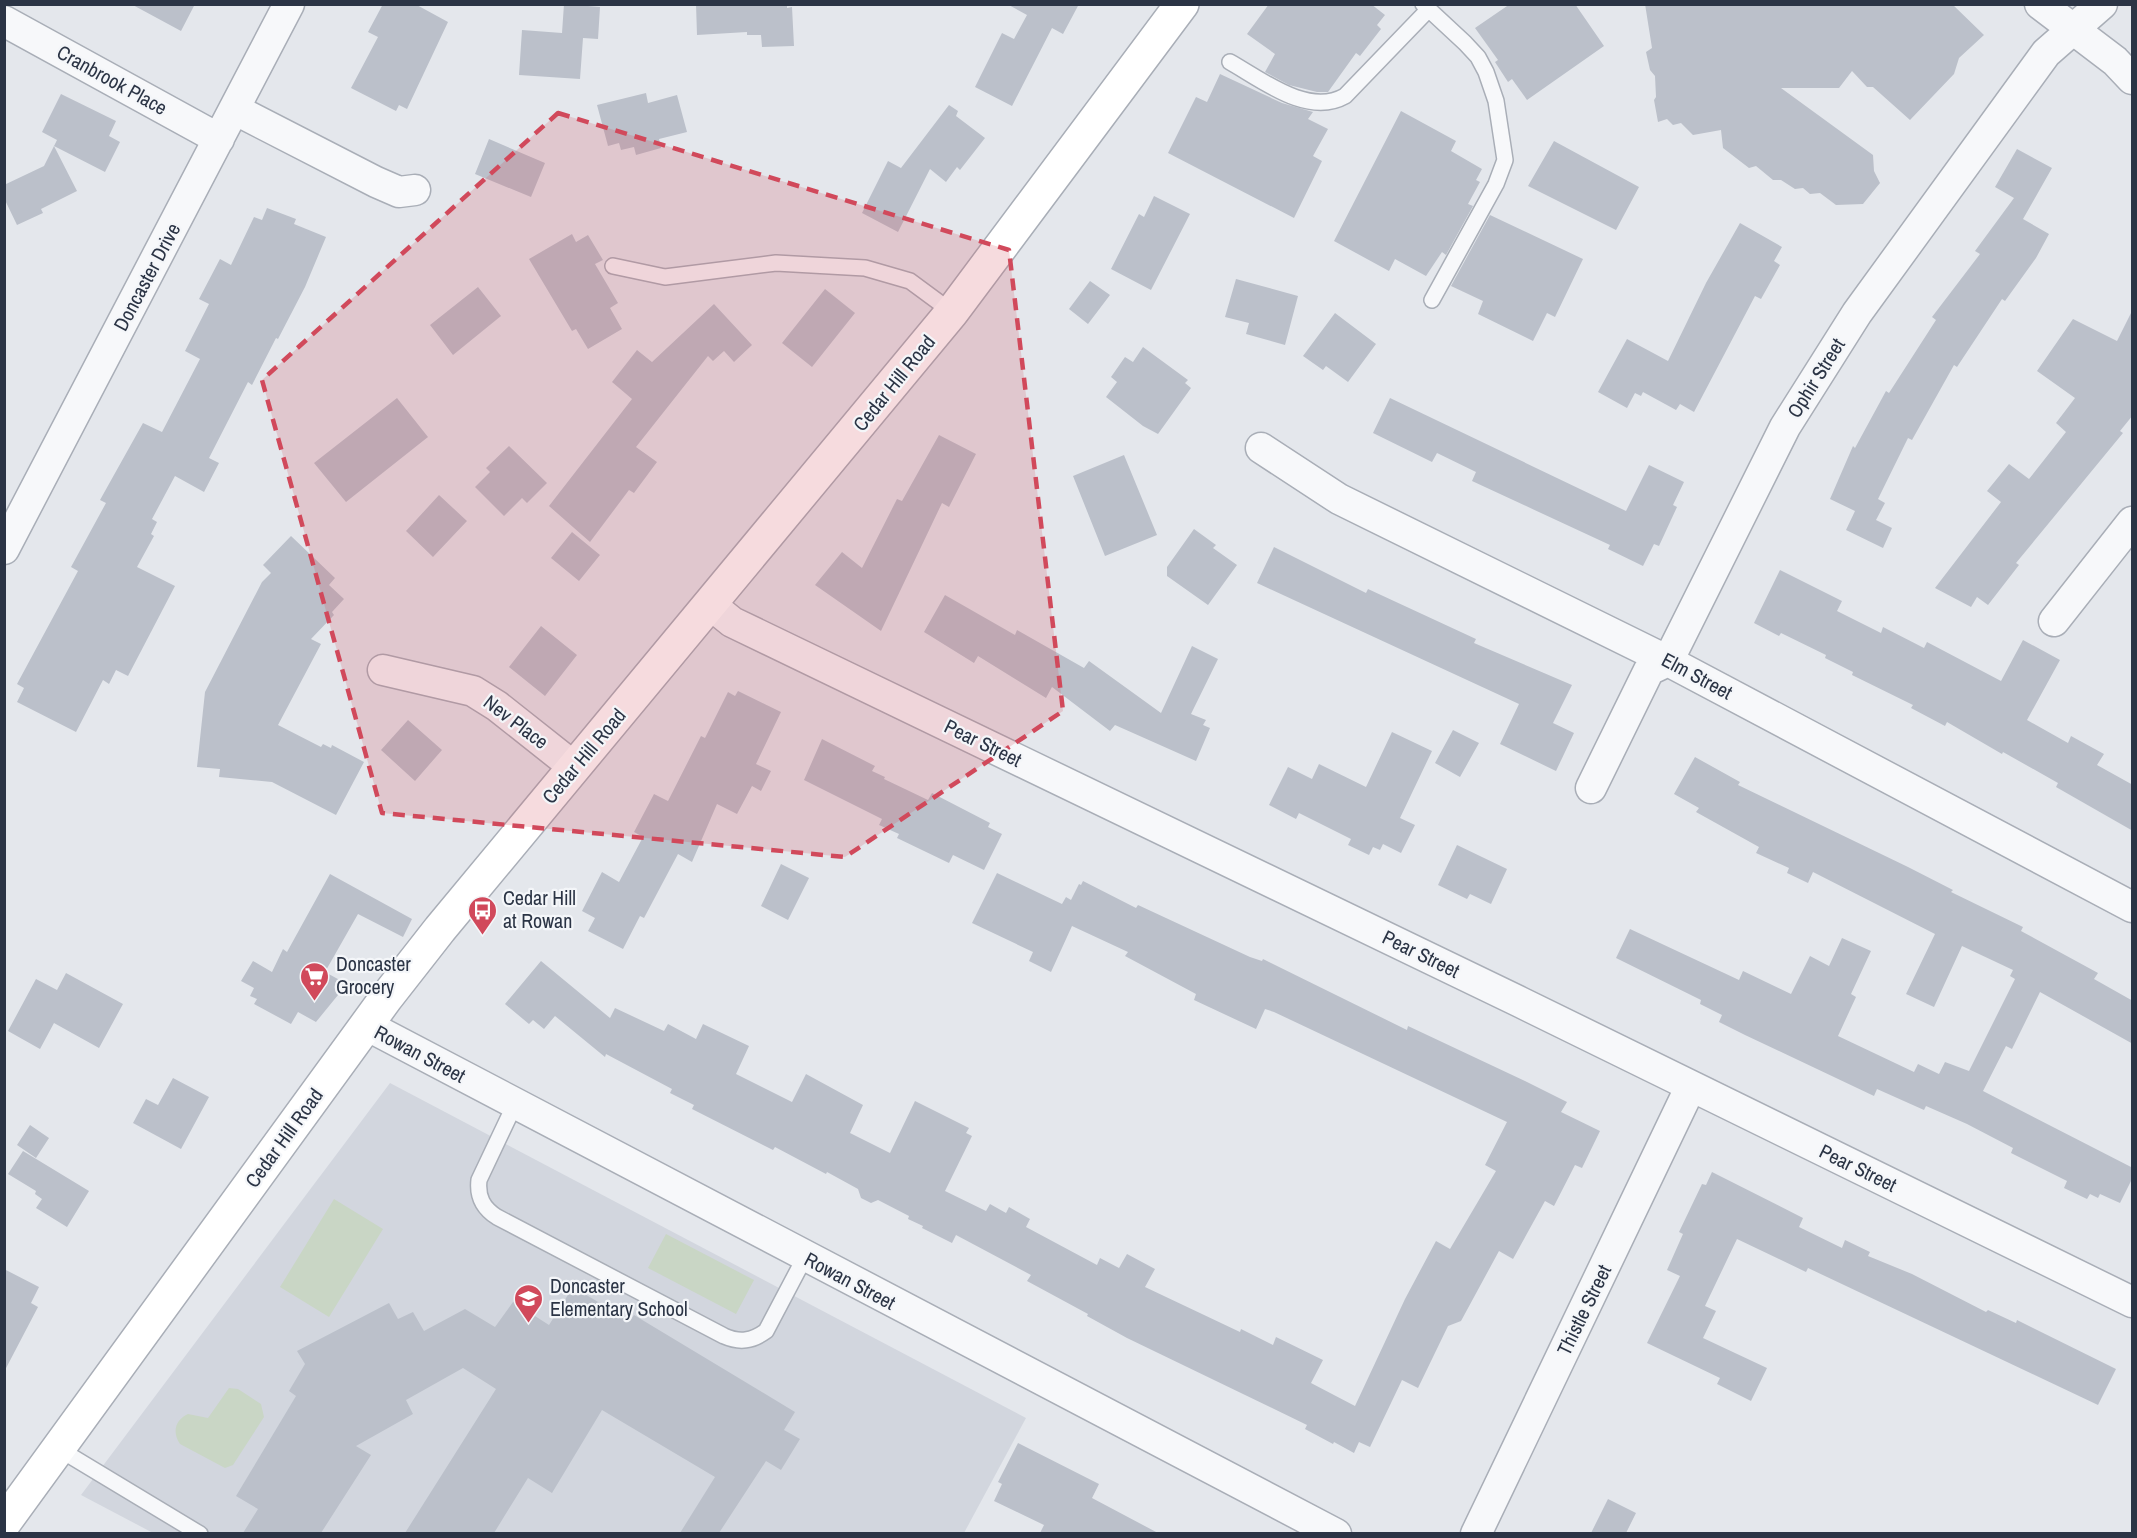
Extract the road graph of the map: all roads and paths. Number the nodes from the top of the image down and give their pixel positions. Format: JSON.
{"nodes":[{"id":1,"x":289,"y":4,"type":"edge"},
{"id":2,"x":1182,"y":4,"type":"edge"},
{"id":3,"x":2040,"y":4,"type":"edge"},
{"id":4,"x":2102,"y":4,"type":"edge"},
{"id":5,"x":1425,"y":7,"type":"edge"},
{"id":6,"x":4,"y":21,"type":"edge"},
{"id":7,"x":2071,"y":31,"type":"junction"},
{"id":8,"x":1230,"y":62,"type":"dead end"},
{"id":9,"x":2133,"y":79,"type":"edge"},
{"id":10,"x":234,"y":109,"type":"junction"},
{"id":11,"x":219,"y":139,"type":"junction"},
{"id":12,"x":415,"y":190,"type":"dead end"},
{"id":13,"x":613,"y":266,"type":"dead end"},
{"id":14,"x":1432,"y":300,"type":"dead end"},
{"id":15,"x":952,"y":312,"type":"junction"},
{"id":16,"x":1261,"y":448,"type":"dead end"},
{"id":17,"x":2133,"y":522,"type":"edge"},
{"id":18,"x":4,"y":549,"type":"edge"},
{"id":19,"x":711,"y":605,"type":"junction"},
{"id":20,"x":2054,"y":621,"type":"dead end"},
{"id":21,"x":1668,"y":661,"type":"junction"},
{"id":22,"x":383,"y":670,"type":"dead end"},
{"id":23,"x":574,"y":767,"type":"junction"},
{"id":24,"x":1591,"y":788,"type":"dead end"},
{"id":25,"x":2133,"y":907,"type":"edge"},
{"id":26,"x":366,"y":1025,"type":"junction"},
{"id":27,"x":1691,"y":1086,"type":"junction"},
{"id":28,"x":515,"y":1104,"type":"junction"},
{"id":29,"x":805,"y":1257,"type":"junction"},
{"id":30,"x":2133,"y":1302,"type":"edge"},
{"id":31,"x":59,"y":1449,"type":"junction"},
{"id":32,"x":4,"y":1523,"type":"edge"},
{"id":33,"x":200,"y":1533,"type":"edge"},
{"id":34,"x":1336,"y":1533,"type":"edge"},
{"id":35,"x":1476,"y":1533,"type":"edge"}],
"edges":[{"from":1,"to":10,"type":"street","name":"Doncaster Drive"},
{"from":2,"to":15,"type":"street","name":"Cedar Hill Road"},
{"from":3,"to":7,"type":"street"},
{"from":4,"to":7,"type":"street","name":"Ophir Street"},
{"from":5,"to":8,"type":"lane"},
{"from":5,"to":14,"type":"lane"},
{"from":6,"to":11,"type":"street","name":"Cranbrook Place"},
{"from":7,"to":9,"type":"street"},
{"from":7,"to":21,"type":"street","name":"Ophir Street"},
{"from":10,"to":11,"type":"street","name":"Doncaster Drive"},
{"from":10,"to":12,"type":"street"},
{"from":11,"to":18,"type":"street","name":"Doncaster Drive"},
{"from":13,"to":15,"type":"lane"},
{"from":15,"to":19,"type":"street","name":"Cedar Hill Road"},
{"from":16,"to":21,"type":"street","name":"Elm Street"},
{"from":17,"to":20,"type":"street"},
{"from":19,"to":23,"type":"street","name":"Cedar Hill Road"},
{"from":19,"to":27,"type":"street","name":"Pear Street"},
{"from":21,"to":24,"type":"street","name":"Ophir Street"},
{"from":21,"to":25,"type":"street","name":"Elm Street"},
{"from":22,"to":23,"type":"street","name":"Nev Place"},
{"from":23,"to":26,"type":"street","name":"Cedar Hill Road"},
{"from":26,"to":28,"type":"street","name":"Rowan Street"},
{"from":26,"to":31,"type":"street","name":"Cedar Hill Road"},
{"from":27,"to":30,"type":"street","name":"Pear Street"},
{"from":27,"to":35,"type":"street","name":"Thistle Street"},
{"from":28,"to":29,"type":"street","name":"Rowan Street"},
{"from":28,"to":29,"type":"lane"},
{"from":29,"to":34,"type":"street","name":"Rowan Street"},
{"from":31,"to":32,"type":"street","name":"Cedar Hill Road"},
{"from":31,"to":33,"type":"lane"}]}
